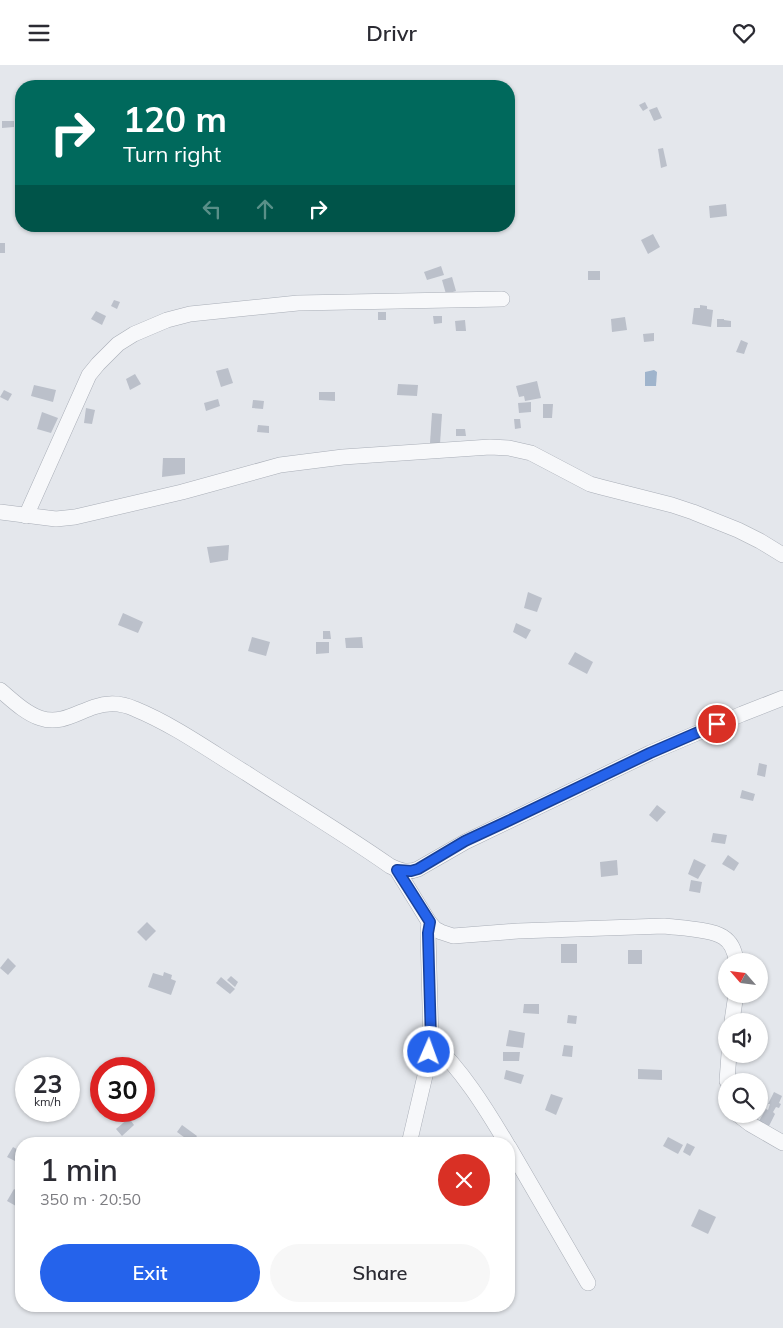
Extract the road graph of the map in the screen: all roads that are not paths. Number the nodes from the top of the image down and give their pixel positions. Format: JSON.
{"nodes":[{"id":1,"x":502,"y":299,"type":"dead end"},
{"id":2,"x":0,"y":512,"type":"edge"},
{"id":3,"x":26,"y":516,"type":"junction"},
{"id":4,"x":783,"y":555,"type":"edge"},
{"id":5,"x":0,"y":690,"type":"edge"},
{"id":6,"x":783,"y":698,"type":"edge"},
{"id":7,"x":397,"y":870,"type":"junction"},
{"id":8,"x":430,"y":922,"type":"junction"},
{"id":9,"x":735,"y":953,"type":"edge"},
{"id":10,"x":431,"y":1041,"type":"junction"},
{"id":11,"x":749,"y":1123,"type":"edge"},
{"id":12,"x":410,"y":1137,"type":"edge"},
{"id":13,"x":502,"y":1137,"type":"edge"},
{"id":14,"x":783,"y":1143,"type":"edge"},
{"id":15,"x":515,"y":1157,"type":"edge"},
{"id":16,"x":588,"y":1283,"type":"dead end"}],
"edges":[{"from":1,"to":3,"type":"street"},
{"from":2,"to":3,"type":"street"},
{"from":3,"to":4,"type":"street"},
{"from":5,"to":7,"type":"street"},
{"from":6,"to":7,"type":"street"},
{"from":7,"to":8,"type":"street"},
{"from":8,"to":9,"type":"street"},
{"from":8,"to":10,"type":"street"},
{"from":10,"to":12,"type":"street"},
{"from":10,"to":13,"type":"street"},
{"from":11,"to":14,"type":"street"},
{"from":15,"to":16,"type":"street"}]}
